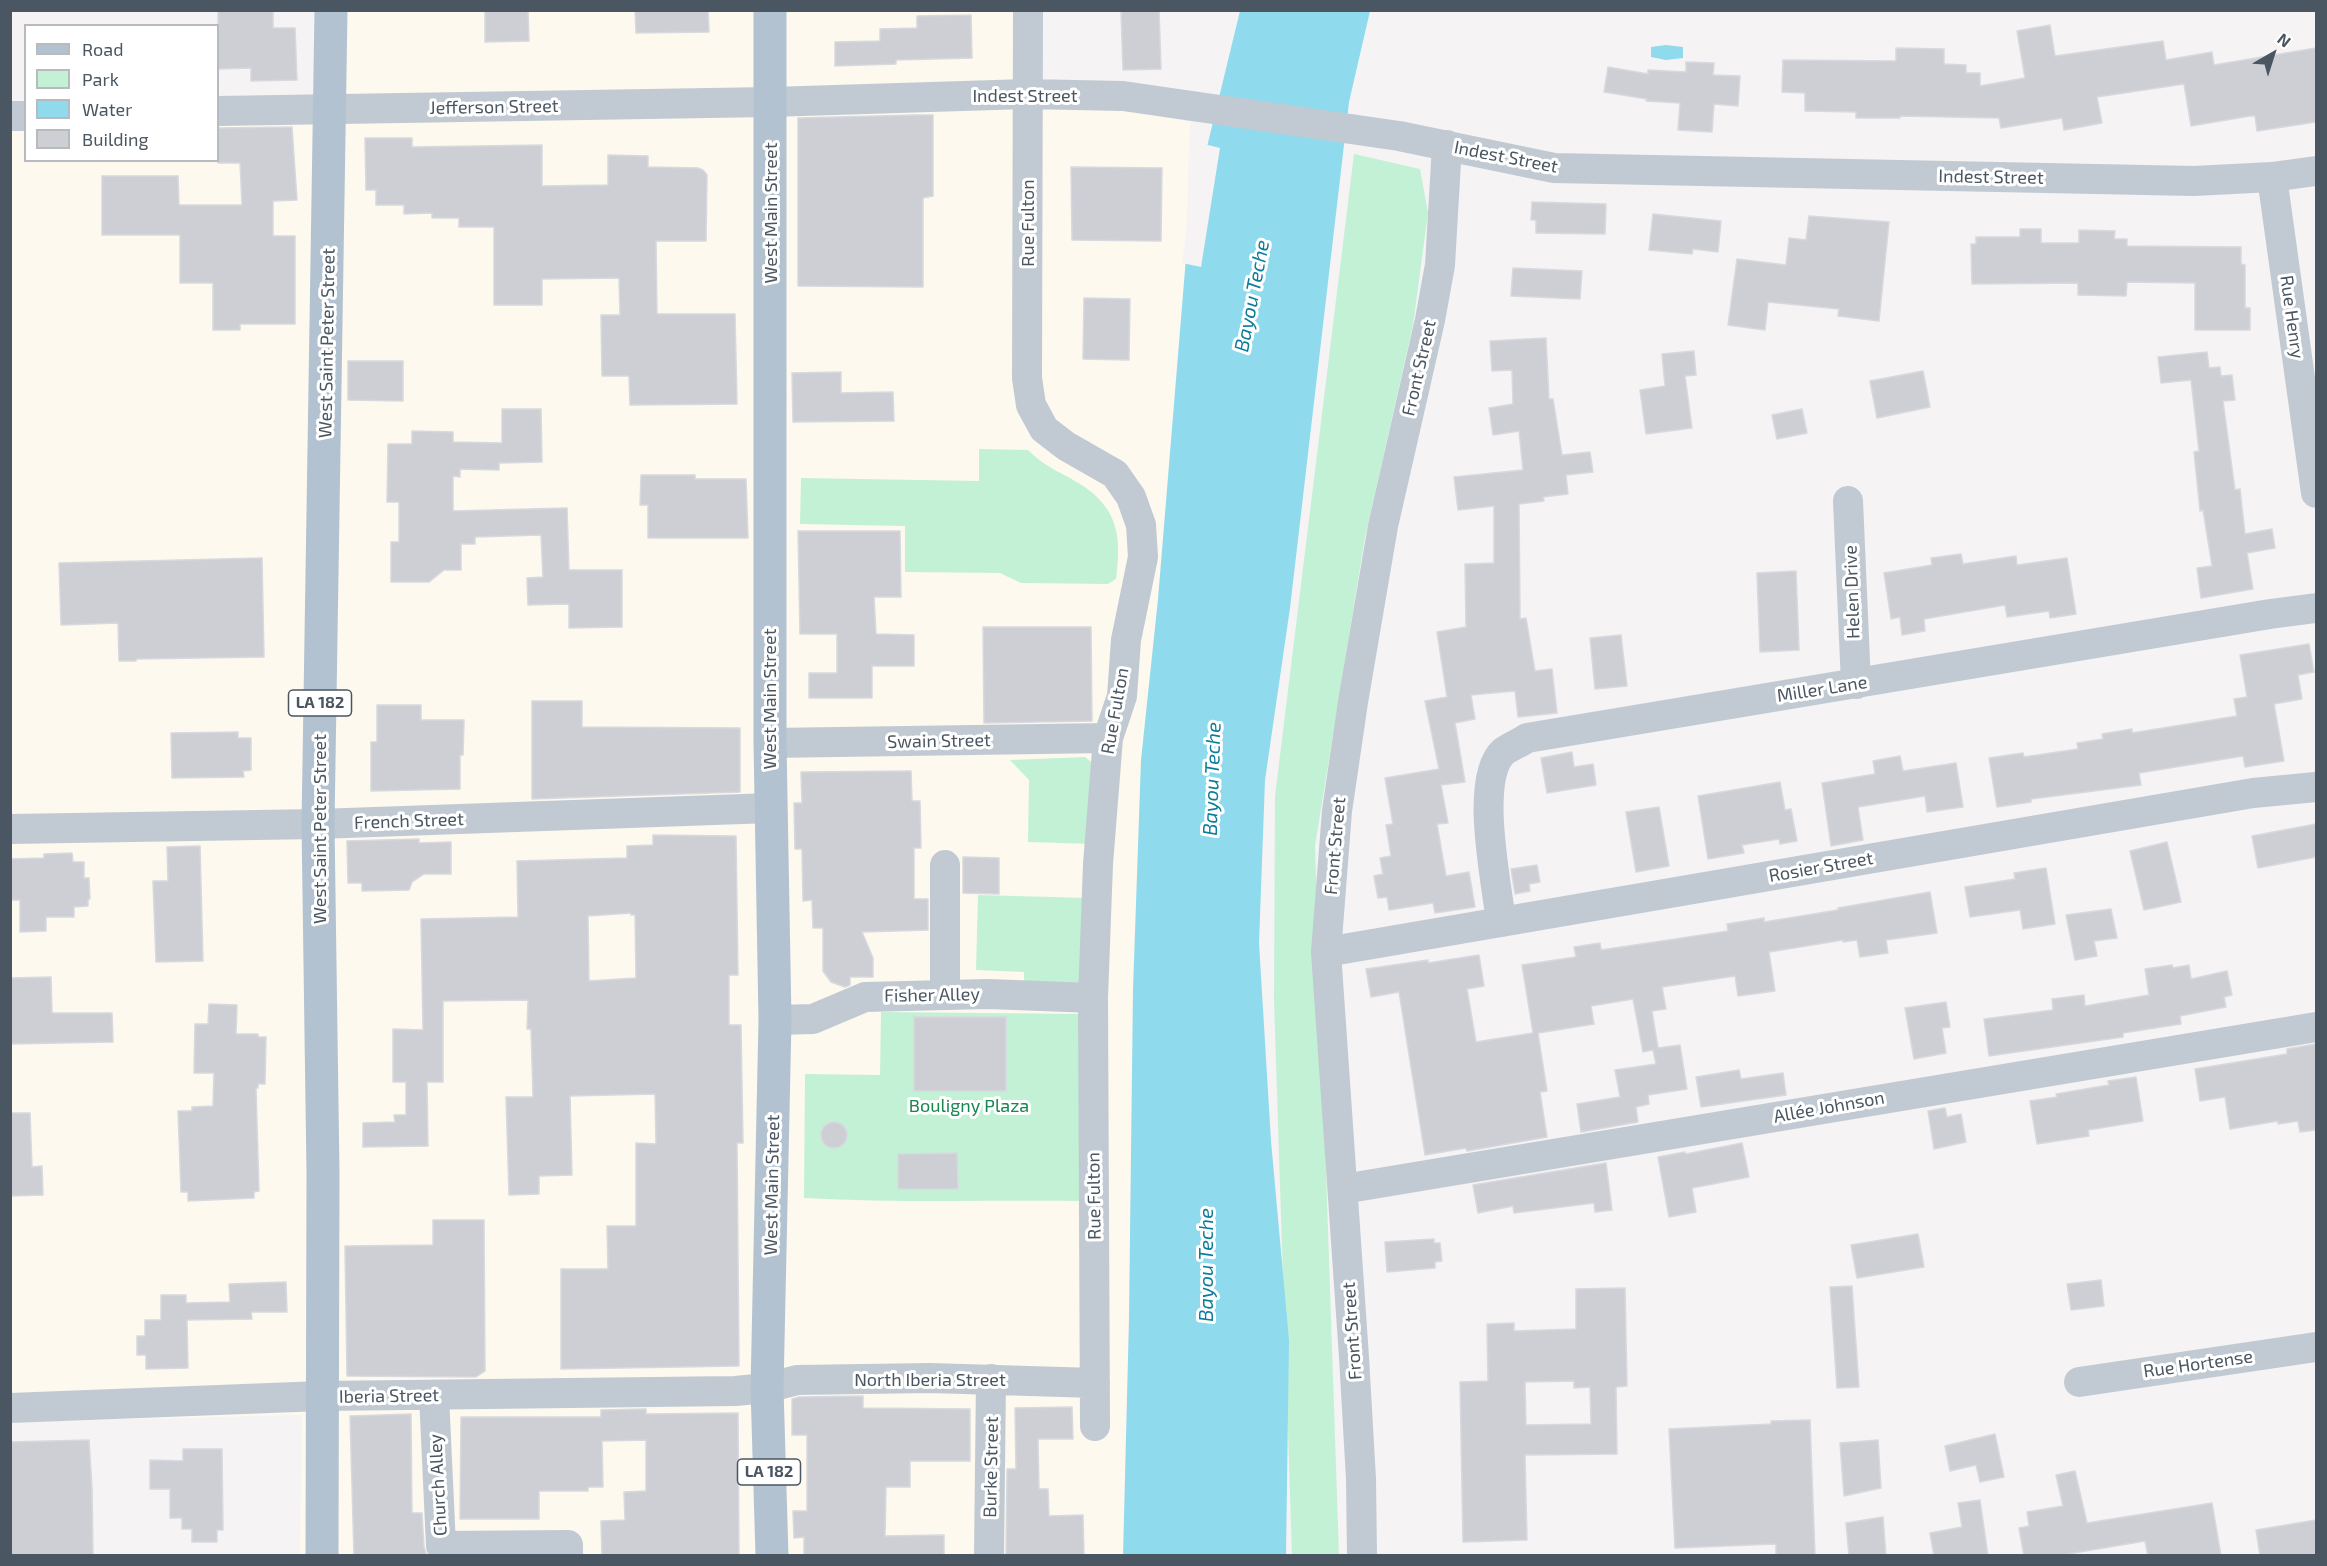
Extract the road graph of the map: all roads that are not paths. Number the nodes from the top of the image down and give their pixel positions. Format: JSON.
{"nodes":[{"id":1,"x":332,"y":10,"type":"edge"},
{"id":2,"x":770,"y":10,"type":"edge"},
{"id":3,"x":1028,"y":10,"type":"edge"},
{"id":4,"x":1027,"y":94,"type":"junction"},
{"id":5,"x":771,"y":102,"type":"junction"},
{"id":6,"x":331,"y":108,"type":"junction"},
{"id":7,"x":219,"y":111,"type":"edge"},
{"id":8,"x":1447,"y":145,"type":"junction"},
{"id":9,"x":2316,"y":171,"type":"edge"},
{"id":10,"x":2272,"y":177,"type":"junction"},
{"id":11,"x":2316,"y":485,"type":"edge"},
{"id":12,"x":1848,"y":501,"type":"dead end"},
{"id":13,"x":2316,"y":608,"type":"edge"},
{"id":14,"x":1856,"y":684,"type":"junction"},
{"id":15,"x":1108,"y":738,"type":"junction"},
{"id":16,"x":770,"y":743,"type":"junction"},
{"id":17,"x":2316,"y":787,"type":"edge"},
{"id":18,"x":771,"y":808,"type":"junction"},
{"id":19,"x":318,"y":824,"type":"junction"},
{"id":20,"x":10,"y":830,"type":"edge"},
{"id":21,"x":945,"y":865,"type":"dead end"},
{"id":22,"x":1502,"y":922,"type":"junction"},
{"id":23,"x":1326,"y":952,"type":"junction"},
{"id":24,"x":945,"y":995,"type":"junction"},
{"id":25,"x":1093,"y":998,"type":"junction"},
{"id":26,"x":775,"y":1020,"type":"junction"},
{"id":27,"x":2316,"y":1028,"type":"edge"},
{"id":28,"x":1343,"y":1190,"type":"junction"},
{"id":29,"x":2316,"y":1347,"type":"edge"},
{"id":30,"x":991,"y":1379,"type":"junction"},
{"id":31,"x":2079,"y":1382,"type":"dead end"},
{"id":32,"x":1095,"y":1383,"type":"junction"},
{"id":33,"x":767,"y":1388,"type":"junction"},
{"id":34,"x":434,"y":1395,"type":"junction"},
{"id":35,"x":322,"y":1396,"type":"junction"},
{"id":36,"x":10,"y":1408,"type":"edge"},
{"id":37,"x":1095,"y":1426,"type":"dead end"},
{"id":38,"x":322,"y":1556,"type":"edge"},
{"id":39,"x":568,"y":1556,"type":"edge"},
{"id":40,"x":772,"y":1556,"type":"edge"},
{"id":41,"x":989,"y":1556,"type":"edge"},
{"id":42,"x":1362,"y":1556,"type":"edge"}],
"edges":[{"from":1,"to":6,"type":"main road","name":"West Saint Peter Street","number":"LA 182"},
{"from":2,"to":5,"type":"main road","name":"West Main Street","number":"LA 182"},
{"from":3,"to":4,"type":"street","name":"Rue Fulton"},
{"from":4,"to":5,"type":"street","name":"Indest Street"},
{"from":4,"to":8,"type":"street","name":"Indest Street"},
{"from":4,"to":15,"type":"street","name":"Rue Fulton"},
{"from":5,"to":6,"type":"street","name":"Jefferson Street"},
{"from":5,"to":16,"type":"main road","name":"West Main Street","number":"LA 182"},
{"from":6,"to":7,"type":"street","name":"Jefferson Street"},
{"from":6,"to":19,"type":"main road","name":"West Saint Peter Street","number":"LA 182"},
{"from":8,"to":10,"type":"street","name":"Indest Street"},
{"from":8,"to":23,"type":"street","name":"Front Street"},
{"from":9,"to":10,"type":"street","name":"Indest Street"},
{"from":10,"to":11,"type":"street","name":"Rue Henry"},
{"from":12,"to":14,"type":"street","name":"Helen Drive"},
{"from":13,"to":14,"type":"street","name":"Miller Lane"},
{"from":14,"to":22,"type":"street","name":"Miller Lane"},
{"from":15,"to":16,"type":"street","name":"Swain Street"},
{"from":15,"to":25,"type":"street","name":"Rue Fulton"},
{"from":16,"to":18,"type":"main road","name":"West Main Street","number":"LA 182"},
{"from":17,"to":22,"type":"street","name":"Rosier Street"},
{"from":18,"to":19,"type":"street","name":"French Street"},
{"from":18,"to":26,"type":"main road","name":"West Main Street","number":"LA 182"},
{"from":19,"to":20,"type":"street","name":"French Street"},
{"from":19,"to":35,"type":"main road","name":"West Saint Peter Street","number":"LA 182"},
{"from":21,"to":24,"type":"street"},
{"from":22,"to":23,"type":"street","name":"Rosier Street"},
{"from":23,"to":28,"type":"street","name":"Front Street"},
{"from":24,"to":25,"type":"street","name":"Fisher Alley"},
{"from":24,"to":26,"type":"street","name":"Fisher Alley"},
{"from":25,"to":32,"type":"street","name":"Rue Fulton"},
{"from":26,"to":33,"type":"main road","name":"West Main Street","number":"LA 182"},
{"from":27,"to":28,"type":"street","name":"Allée Johnson"},
{"from":28,"to":42,"type":"street","name":"Front Street"},
{"from":29,"to":31,"type":"street","name":"Rue Hortense"},
{"from":30,"to":32,"type":"street","name":"North Iberia Street"},
{"from":30,"to":33,"type":"street","name":"North Iberia Street"},
{"from":30,"to":41,"type":"street","name":"Burke Street"},
{"from":32,"to":37,"type":"street","name":"Rue Fulton"},
{"from":33,"to":34,"type":"street","name":"Iberia Street"},
{"from":33,"to":40,"type":"main road","number":"LA 182"},
{"from":34,"to":35,"type":"street","name":"Iberia Street"},
{"from":34,"to":39,"type":"street","name":"Church Alley"},
{"from":35,"to":36,"type":"street","name":"Iberia Street"},
{"from":35,"to":38,"type":"main road","number":"LA 182"}]}
